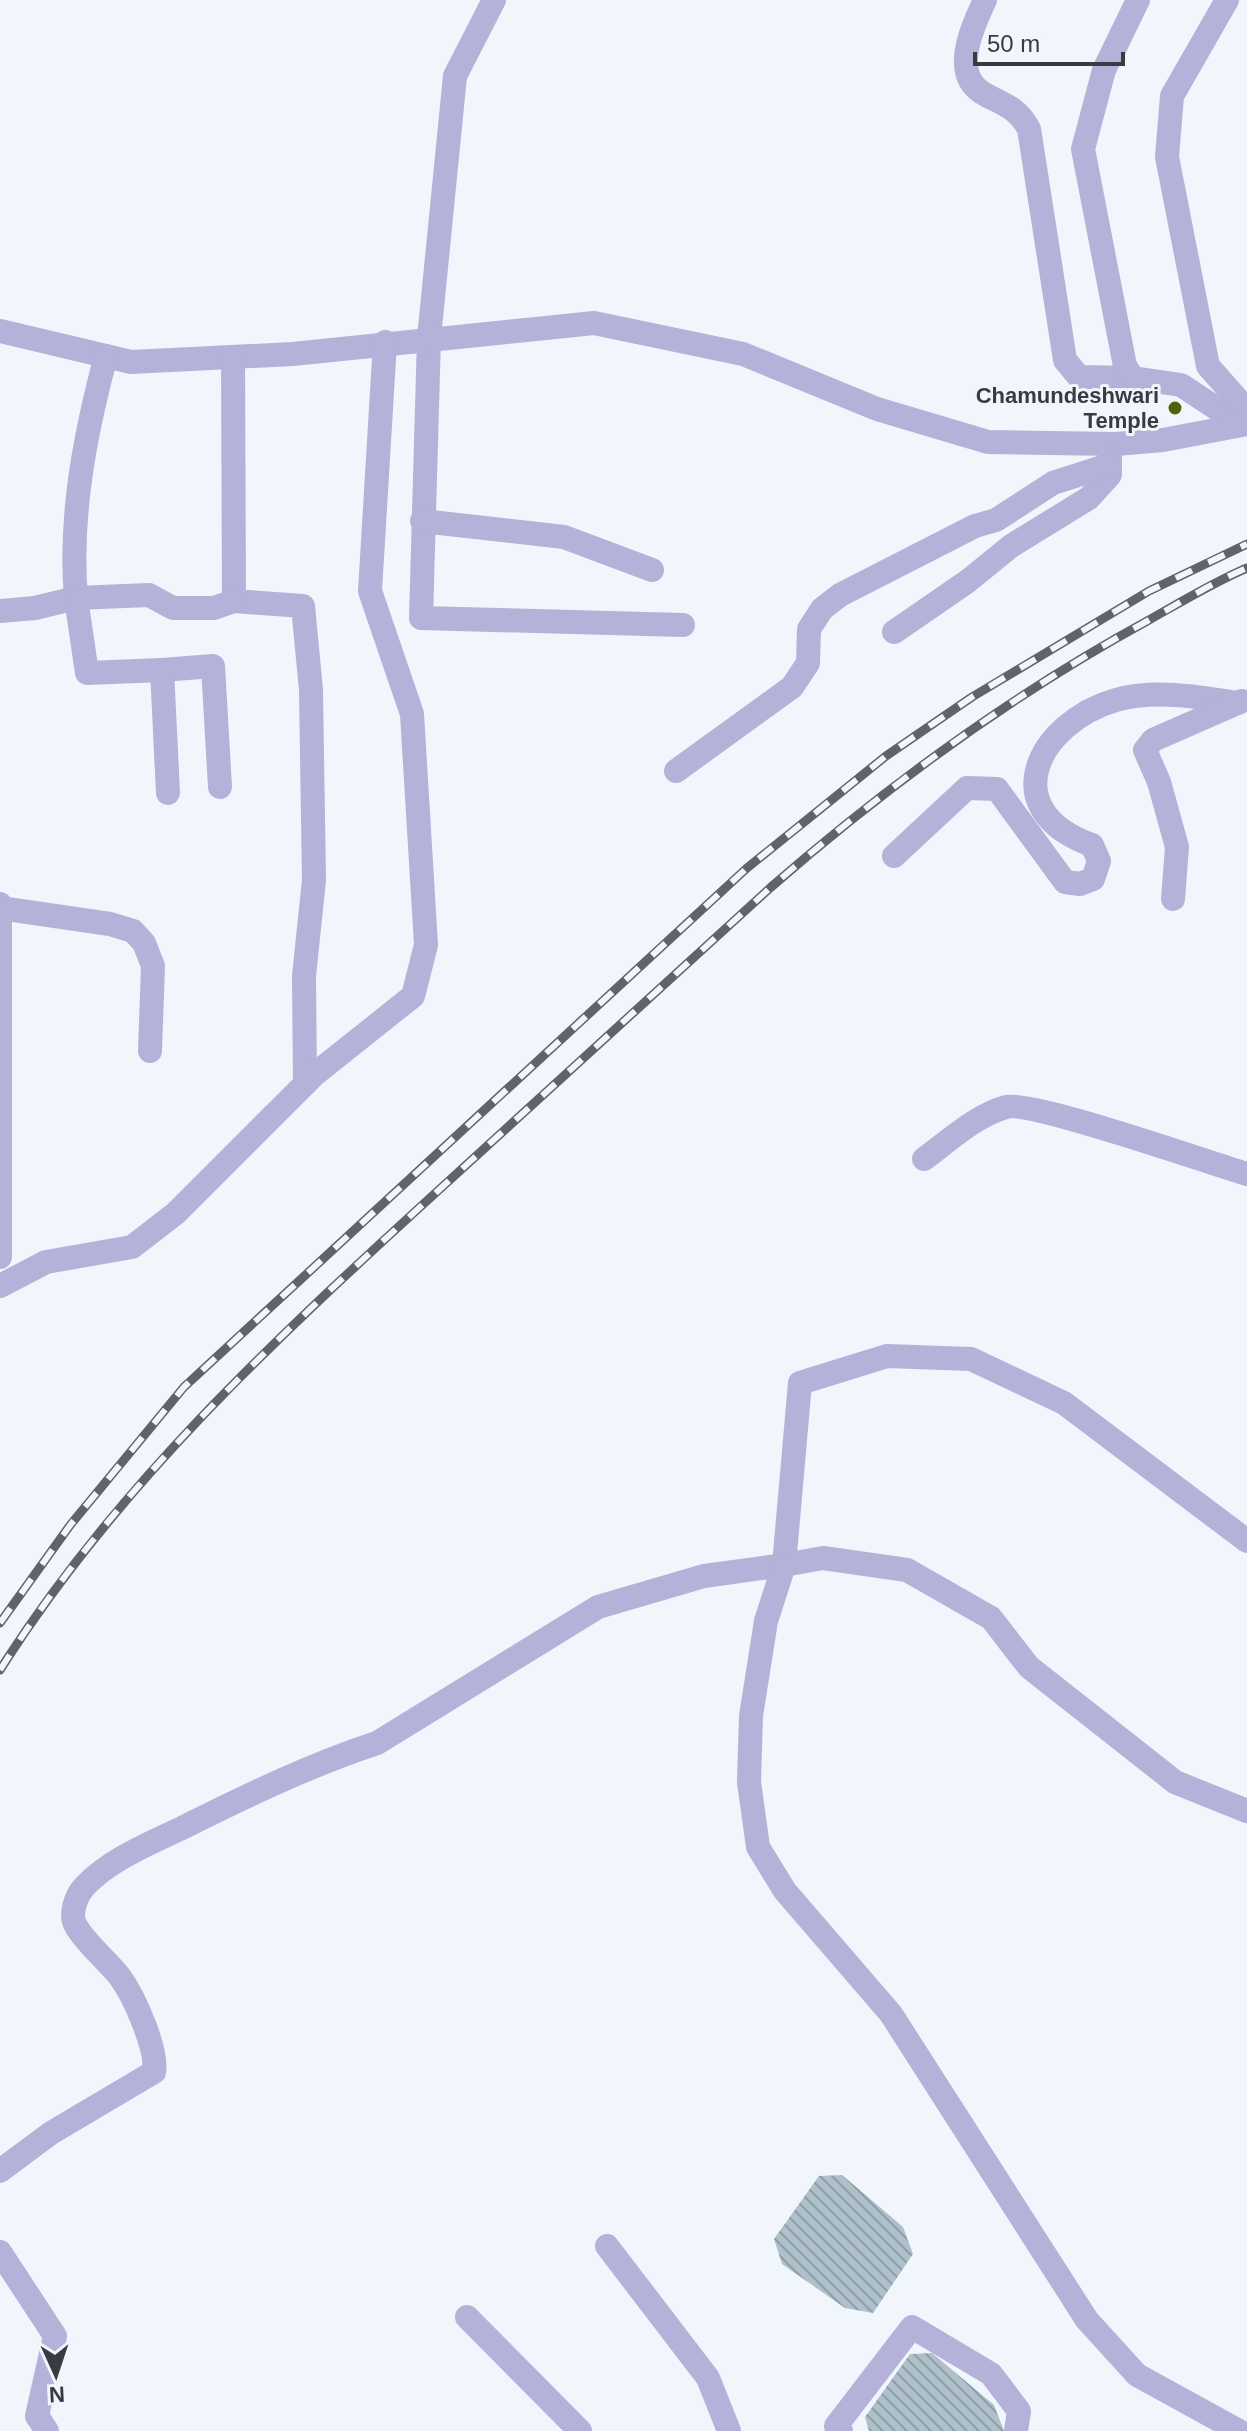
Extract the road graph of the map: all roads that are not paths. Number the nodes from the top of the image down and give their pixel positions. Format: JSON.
{"nodes":[{"id":1,"x":494,"y":0,"type":"edge"},
{"id":2,"x":985,"y":0,"type":"edge"},
{"id":3,"x":1138,"y":0,"type":"edge"},
{"id":4,"x":1227,"y":0,"type":"edge"},
{"id":5,"x":0,"y":331,"type":"edge"},
{"id":6,"x":429,"y":338,"type":"junction"},
{"id":7,"x":385,"y":342,"type":"junction"},
{"id":8,"x":106,"y":356,"type":"junction"},
{"id":9,"x":233,"y":357,"type":"junction"},
{"id":10,"x":1208,"y":366,"type":"junction"},
{"id":11,"x":1133,"y":378,"type":"junction"},
{"id":12,"x":1188,"y":389,"type":"junction"},
{"id":13,"x":1247,"y":410,"type":"edge"},
{"id":14,"x":1247,"y":417,"type":"edge"},
{"id":15,"x":1247,"y":424,"type":"edge"},
{"id":16,"x":1113,"y":454,"type":"junction"},
{"id":17,"x":422,"y":521,"type":"junction"},
{"id":18,"x":652,"y":570,"type":"dead end"},
{"id":19,"x":76,"y":598,"type":"junction"},
{"id":20,"x":234,"y":601,"type":"junction"},
{"id":21,"x":0,"y":611,"type":"edge"},
{"id":22,"x":683,"y":625,"type":"dead end"},
{"id":23,"x":894,"y":632,"type":"dead end"},
{"id":24,"x":162,"y":670,"type":"junction"},
{"id":25,"x":1242,"y":700,"type":"edge"},
{"id":26,"x":676,"y":771,"type":"dead end"},
{"id":27,"x":220,"y":787,"type":"dead end"},
{"id":28,"x":168,"y":793,"type":"dead end"},
{"id":29,"x":894,"y":856,"type":"dead end"},
{"id":30,"x":1173,"y":899,"type":"dead end"},
{"id":31,"x":0,"y":906,"type":"edge"},
{"id":32,"x":150,"y":1051,"type":"dead end"},
{"id":33,"x":305,"y":1084,"type":"junction"},
{"id":34,"x":1,"y":1133,"type":"edge"},
{"id":35,"x":924,"y":1159,"type":"dead end"},
{"id":36,"x":1247,"y":1174,"type":"edge"},
{"id":37,"x":0,"y":1252,"type":"edge"},
{"id":38,"x":0,"y":1286,"type":"edge"},
{"id":39,"x":1247,"y":1541,"type":"edge"},
{"id":40,"x":784,"y":1565,"type":"junction"},
{"id":41,"x":1247,"y":1811,"type":"edge"},
{"id":42,"x":0,"y":2171,"type":"edge"},
{"id":43,"x":607,"y":2246,"type":"dead end"},
{"id":44,"x":0,"y":2252,"type":"edge"},
{"id":45,"x":467,"y":2317,"type":"dead end"},
{"id":46,"x":47,"y":2431,"type":"edge"},
{"id":47,"x":580,"y":2431,"type":"edge"},
{"id":48,"x":729,"y":2431,"type":"edge"},
{"id":49,"x":841,"y":2431,"type":"edge"},
{"id":50,"x":1016,"y":2431,"type":"edge"},
{"id":51,"x":1239,"y":2431,"type":"edge"}],
"edges":[{"from":1,"to":6,"type":"street"},
{"from":2,"to":11,"type":"street"},
{"from":3,"to":11,"type":"street"},
{"from":4,"to":10,"type":"street"},
{"from":5,"to":8,"type":"street"},
{"from":6,"to":7,"type":"street"},
{"from":6,"to":16,"type":"street"},
{"from":6,"to":17,"type":"street"},
{"from":7,"to":9,"type":"street"},
{"from":7,"to":33,"type":"street"},
{"from":8,"to":9,"type":"street"},
{"from":8,"to":19,"type":"street"},
{"from":9,"to":20,"type":"street"},
{"from":10,"to":12,"type":"street"},
{"from":10,"to":13,"type":"street"},
{"from":11,"to":12,"type":"street"},
{"from":12,"to":14,"type":"street"},
{"from":15,"to":16,"type":"street"},
{"from":16,"to":23,"type":"street"},
{"from":16,"to":26,"type":"street"},
{"from":17,"to":18,"type":"street"},
{"from":17,"to":22,"type":"street"},
{"from":19,"to":20,"type":"street"},
{"from":19,"to":21,"type":"street"},
{"from":19,"to":24,"type":"street"},
{"from":20,"to":33,"type":"street"},
{"from":24,"to":27,"type":"street"},
{"from":24,"to":28,"type":"street"},
{"from":25,"to":29,"type":"street"},
{"from":25,"to":30,"type":"street"},
{"from":31,"to":32,"type":"street"},
{"from":31,"to":34,"type":"street"},
{"from":33,"to":38,"type":"street"},
{"from":34,"to":37,"type":"street"},
{"from":35,"to":36,"type":"street"},
{"from":39,"to":40,"type":"street"},
{"from":40,"to":41,"type":"street"},
{"from":40,"to":42,"type":"street"},
{"from":40,"to":51,"type":"street"},
{"from":43,"to":48,"type":"street"},
{"from":44,"to":46,"type":"street"},
{"from":45,"to":47,"type":"street"},
{"from":49,"to":50,"type":"street"}]}
